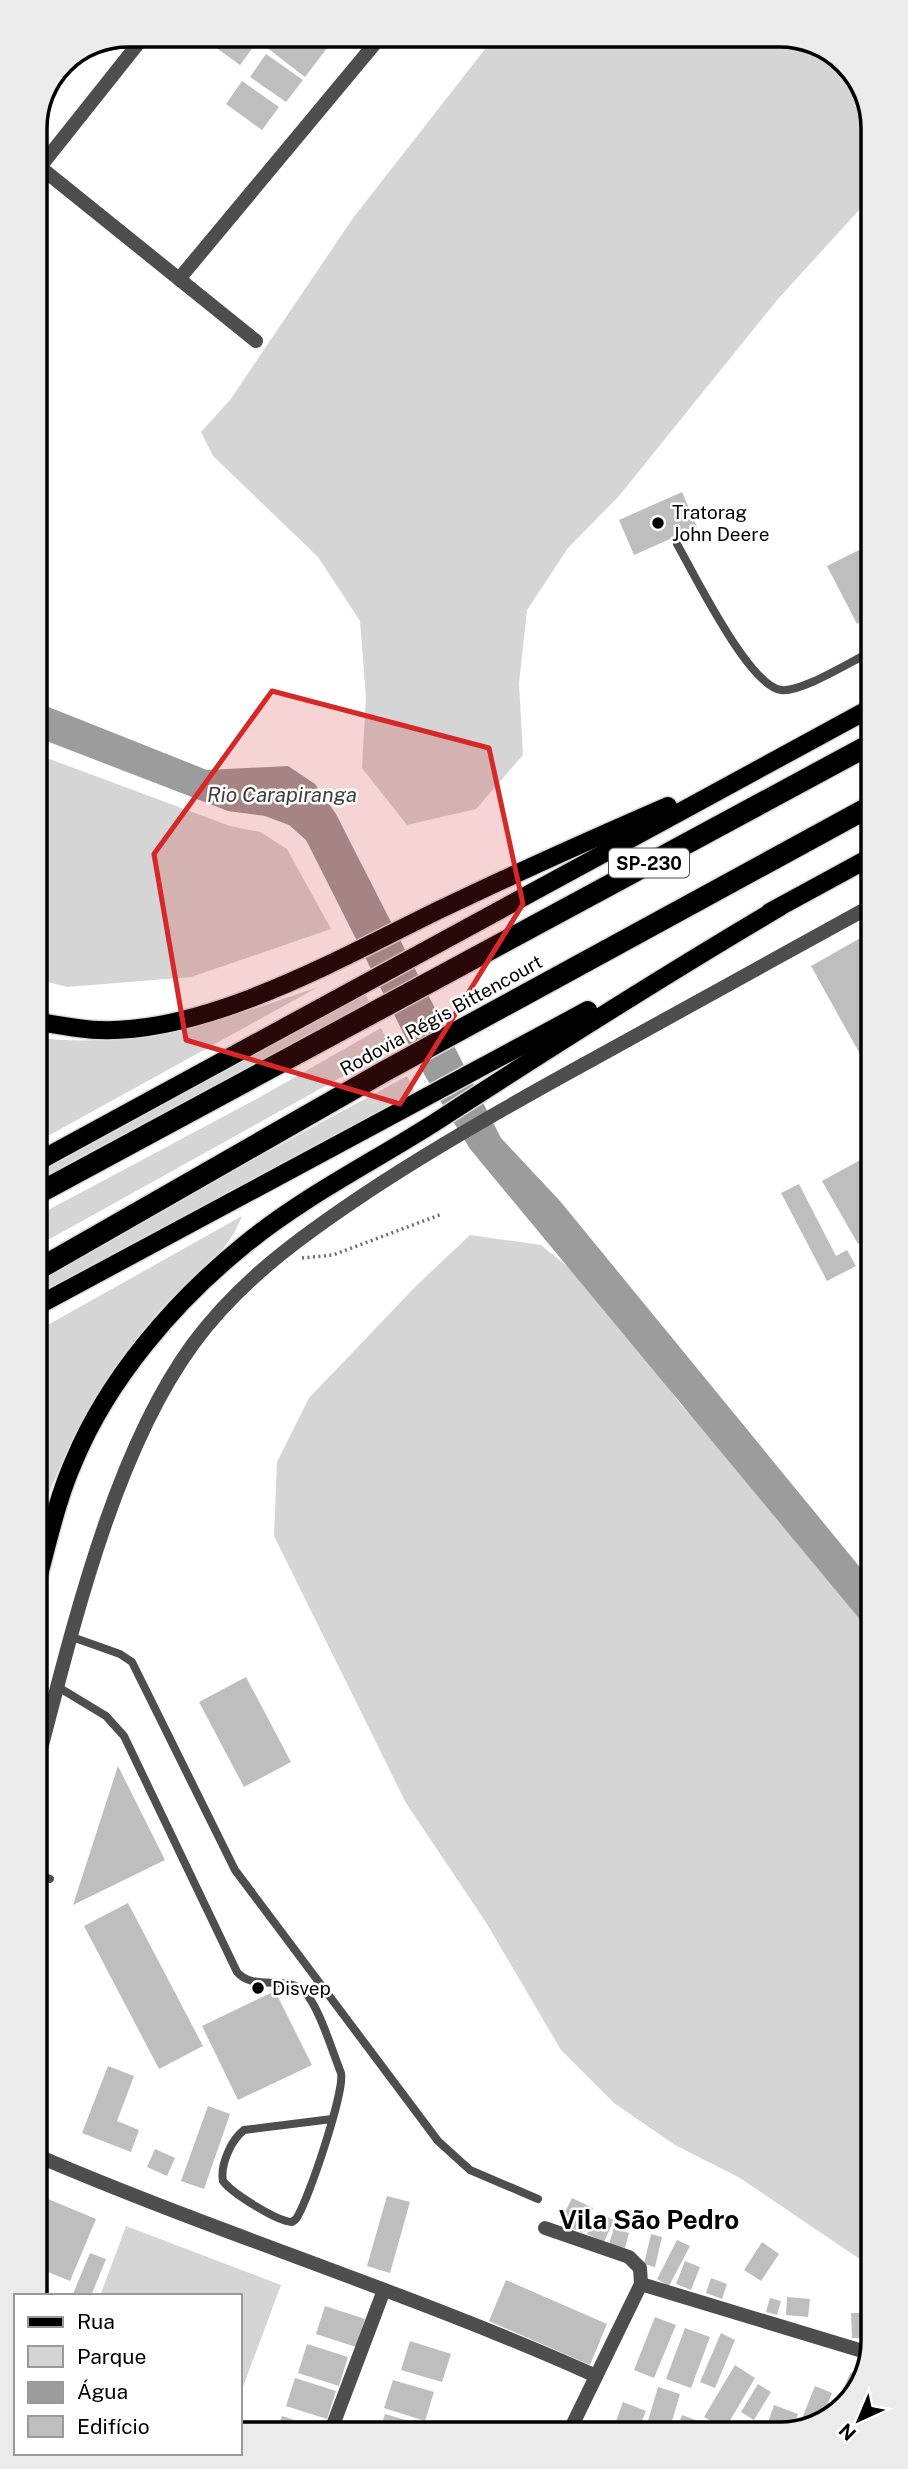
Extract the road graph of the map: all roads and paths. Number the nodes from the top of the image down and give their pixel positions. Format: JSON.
{"nodes":[{"id":1,"x":135,"y":47,"type":"edge"},
{"id":2,"x":372,"y":47,"type":"edge"},
{"id":3,"x":47,"y":154,"type":"edge"},
{"id":4,"x":47,"y":172,"type":"edge"},
{"id":5,"x":179,"y":279,"type":"junction"},
{"id":6,"x":256,"y":341,"type":"dead end"},
{"id":7,"x":677,"y":544,"type":"dead end"},
{"id":8,"x":861,"y":656,"type":"edge"},
{"id":9,"x":861,"y":713,"type":"edge"},
{"id":10,"x":861,"y":749,"type":"edge"},
{"id":11,"x":789,"y":751,"type":"junction"},
{"id":12,"x":861,"y":811,"type":"edge"},
{"id":13,"x":861,"y":862,"type":"edge"},
{"id":14,"x":780,"y":907,"type":"junction"},
{"id":15,"x":861,"y":911,"type":"edge"},
{"id":16,"x":47,"y":1023,"type":"edge"},
{"id":17,"x":47,"y":1157,"type":"edge"},
{"id":18,"x":47,"y":1189,"type":"edge"},
{"id":19,"x":442,"y":1214,"type":"dead end"},
{"id":20,"x":272,"y":1258,"type":"junction"},
{"id":21,"x":47,"y":1264,"type":"edge"},
{"id":22,"x":47,"y":1301,"type":"edge"},
{"id":23,"x":47,"y":1546,"type":"edge"},
{"id":24,"x":72,"y":1637,"type":"junction"},
{"id":25,"x":58,"y":1687,"type":"junction"},
{"id":26,"x":47,"y":1727,"type":"edge"},
{"id":27,"x":47,"y":1879,"type":"edge"},
{"id":28,"x":50,"y":1880,"type":"dead end"},
{"id":29,"x":332,"y":2119,"type":"junction"},
{"id":30,"x":47,"y":2159,"type":"edge"},
{"id":31,"x":538,"y":2199,"type":"dead end"},
{"id":32,"x":545,"y":2228,"type":"dead end"},
{"id":33,"x":641,"y":2284,"type":"junction"},
{"id":34,"x":384,"y":2290,"type":"junction"},
{"id":35,"x":860,"y":2350,"type":"edge"},
{"id":36,"x":596,"y":2376,"type":"junction"},
{"id":37,"x":334,"y":2422,"type":"edge"},
{"id":38,"x":574,"y":2422,"type":"edge"}],
"edges":[{"from":1,"to":3,"type":"street"},
{"from":2,"to":5,"type":"street"},
{"from":4,"to":5,"type":"street"},
{"from":5,"to":6,"type":"street"},
{"from":7,"to":8,"type":"lane"},
{"from":9,"to":11,"type":"main road"},
{"from":10,"to":18,"type":"highway","name":"Rodovia Régis Bittencourt","number":"SP-230"},
{"from":11,"to":16,"type":"main road"},
{"from":11,"to":17,"type":"main road"},
{"from":12,"to":21,"type":"highway","name":"Rodovia Régis Bittencourt","number":"SP-230"},
{"from":13,"to":14,"type":"main road"},
{"from":14,"to":22,"type":"main road"},
{"from":14,"to":23,"type":"main road"},
{"from":15,"to":20,"type":"street"},
{"from":19,"to":20,"type":"path"},
{"from":20,"to":24,"type":"street"},
{"from":24,"to":25,"type":"street"},
{"from":24,"to":31,"type":"lane"},
{"from":25,"to":26,"type":"street"},
{"from":25,"to":29,"type":"lane"},
{"from":27,"to":28,"type":"lane"},
{"from":29,"to":29,"type":"lane"},
{"from":30,"to":34,"type":"street"},
{"from":32,"to":33,"type":"street"},
{"from":33,"to":35,"type":"street"},
{"from":33,"to":36,"type":"street"},
{"from":34,"to":36,"type":"street"},
{"from":34,"to":37,"type":"street"},
{"from":36,"to":38,"type":"street"}]}
